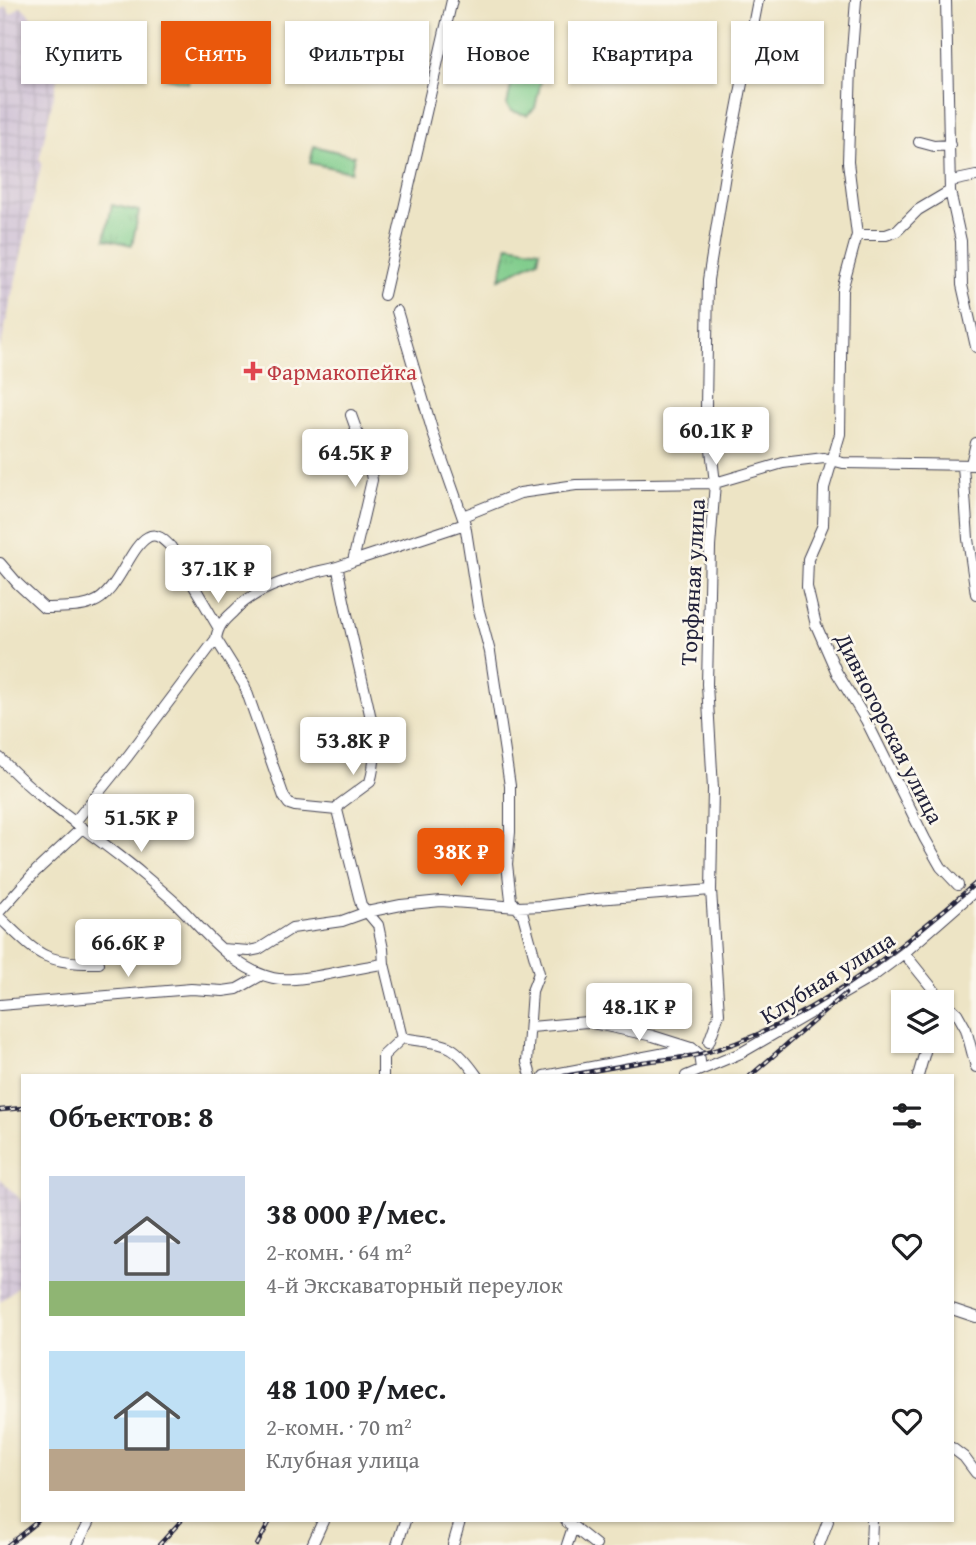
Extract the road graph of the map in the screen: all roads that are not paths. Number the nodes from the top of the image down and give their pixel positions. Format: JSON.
{"nodes":[{"id":1,"x":452,"y":0,"type":"edge"},
{"id":2,"x":758,"y":0,"type":"edge"},
{"id":3,"x":856,"y":0,"type":"edge"},
{"id":4,"x":946,"y":0,"type":"edge"},
{"id":5,"x":919,"y":142,"type":"dead end"},
{"id":6,"x":950,"y":145,"type":"junction"},
{"id":7,"x":976,"y":176,"type":"edge"},
{"id":8,"x":951,"y":186,"type":"junction"},
{"id":9,"x":857,"y":235,"type":"junction"},
{"id":10,"x":384,"y":295,"type":"dead end"},
{"id":11,"x":397,"y":311,"type":"dead end"},
{"id":12,"x":976,"y":347,"type":"edge"},
{"id":13,"x":351,"y":415,"type":"dead end"},
{"id":14,"x":976,"y":443,"type":"edge"},
{"id":15,"x":832,"y":460,"type":"junction"},
{"id":16,"x":970,"y":465,"type":"edge"},
{"id":17,"x":715,"y":483,"type":"junction"},
{"id":18,"x":464,"y":520,"type":"junction"},
{"id":19,"x":353,"y":561,"type":"junction"},
{"id":20,"x":0,"y":563,"type":"edge"},
{"id":21,"x":338,"y":569,"type":"junction"},
{"id":22,"x":976,"y":594,"type":"edge"},
{"id":23,"x":218,"y":626,"type":"junction"},
{"id":24,"x":216,"y":639,"type":"junction"},
{"id":25,"x":0,"y":758,"type":"edge"},
{"id":26,"x":337,"y":810,"type":"junction"},
{"id":27,"x":78,"y":826,"type":"junction"},
{"id":28,"x":958,"y":885,"type":"dead end"},
{"id":29,"x":711,"y":890,"type":"junction"},
{"id":30,"x":976,"y":890,"type":"edge"},
{"id":31,"x":517,"y":907,"type":"junction"},
{"id":32,"x":0,"y":911,"type":"edge"},
{"id":33,"x":367,"y":912,"type":"junction"},
{"id":34,"x":0,"y":918,"type":"edge"},
{"id":35,"x":220,"y":949,"type":"junction"},
{"id":36,"x":904,"y":953,"type":"junction"},
{"id":37,"x":99,"y":963,"type":"dead end"},
{"id":38,"x":384,"y":964,"type":"junction"},
{"id":39,"x":262,"y":975,"type":"junction"},
{"id":40,"x":932,"y":990,"type":"edge"},
{"id":41,"x":0,"y":1006,"type":"edge"},
{"id":42,"x":954,"y":1011,"type":"edge"},
{"id":43,"x":531,"y":1027,"type":"junction"},
{"id":44,"x":402,"y":1038,"type":"junction"},
{"id":45,"x":709,"y":1042,"type":"dead end"},
{"id":46,"x":692,"y":1048,"type":"junction"},
{"id":47,"x":925,"y":1053,"type":"edge"},
{"id":48,"x":976,"y":1067,"type":"edge"},
{"id":49,"x":701,"y":1069,"type":"junction"},
{"id":50,"x":383,"y":1074,"type":"edge"},
{"id":51,"x":476,"y":1074,"type":"edge"},
{"id":52,"x":530,"y":1074,"type":"edge"},
{"id":53,"x":555,"y":1074,"type":"edge"},
{"id":54,"x":690,"y":1074,"type":"edge"},
{"id":55,"x":919,"y":1074,"type":"edge"},
{"id":56,"x":954,"y":1311,"type":"edge"},
{"id":57,"x":976,"y":1317,"type":"edge"},
{"id":58,"x":954,"y":1450,"type":"edge"},
{"id":59,"x":976,"y":1473,"type":"edge"},
{"id":60,"x":89,"y":1522,"type":"edge"},
{"id":61,"x":323,"y":1522,"type":"edge"},
{"id":62,"x":405,"y":1522,"type":"edge"},
{"id":63,"x":460,"y":1522,"type":"edge"},
{"id":64,"x":828,"y":1522,"type":"edge"},
{"id":65,"x":872,"y":1522,"type":"edge"},
{"id":66,"x":569,"y":1524,"type":"edge"},
{"id":67,"x":78,"y":1545,"type":"edge"},
{"id":68,"x":312,"y":1545,"type":"edge"},
{"id":69,"x":397,"y":1545,"type":"edge"},
{"id":70,"x":453,"y":1545,"type":"edge"},
{"id":71,"x":567,"y":1545,"type":"edge"},
{"id":72,"x":596,"y":1545,"type":"edge"},
{"id":73,"x":819,"y":1545,"type":"edge"},
{"id":74,"x":871,"y":1545,"type":"edge"}],
"edges":[{"from":1,"to":10,"type":"street"},
{"from":2,"to":17,"type":"street","name":"Торфяная улица"},
{"from":3,"to":9,"type":"street","name":"Дивногорская улица"},
{"from":4,"to":6,"type":"street"},
{"from":5,"to":6,"type":"street"},
{"from":6,"to":8,"type":"street"},
{"from":7,"to":8,"type":"street"},
{"from":8,"to":9,"type":"street"},
{"from":8,"to":12,"type":"street"},
{"from":9,"to":15,"type":"street","name":"Дивногорская улица"},
{"from":11,"to":18,"type":"street"},
{"from":13,"to":19,"type":"street"},
{"from":14,"to":16,"type":"street"},
{"from":15,"to":16,"type":"street"},
{"from":15,"to":17,"type":"street"},
{"from":15,"to":28,"type":"street","name":"Дивногорская улица"},
{"from":16,"to":22,"type":"street"},
{"from":17,"to":18,"type":"street"},
{"from":17,"to":29,"type":"street","name":"Торфяная улица"},
{"from":18,"to":19,"type":"street"},
{"from":18,"to":31,"type":"street"},
{"from":19,"to":21,"type":"street"},
{"from":20,"to":23,"type":"street"},
{"from":21,"to":23,"type":"street"},
{"from":21,"to":26,"type":"street"},
{"from":23,"to":24,"type":"street"},
{"from":24,"to":26,"type":"street"},
{"from":24,"to":27,"type":"street"},
{"from":25,"to":27,"type":"street"},
{"from":26,"to":33,"type":"street"},
{"from":27,"to":32,"type":"street"},
{"from":27,"to":35,"type":"street"},
{"from":29,"to":31,"type":"street"},
{"from":29,"to":45,"type":"street","name":"Торфяная улица"},
{"from":30,"to":36,"type":"street","name":"Клубная улица"},
{"from":31,"to":33,"type":"street"},
{"from":31,"to":43,"type":"street"},
{"from":33,"to":35,"type":"street"},
{"from":33,"to":38,"type":"street"},
{"from":34,"to":37,"type":"street"},
{"from":35,"to":39,"type":"street"},
{"from":36,"to":40,"type":"street"},
{"from":36,"to":49,"type":"street","name":"Клубная улица"},
{"from":38,"to":39,"type":"street"},
{"from":38,"to":44,"type":"street"},
{"from":39,"to":41,"type":"street"},
{"from":42,"to":48,"type":"street"},
{"from":43,"to":46,"type":"street"},
{"from":43,"to":52,"type":"street"},
{"from":44,"to":50,"type":"street"},
{"from":44,"to":51,"type":"street"},
{"from":46,"to":49,"type":"street"},
{"from":46,"to":53,"type":"street"},
{"from":47,"to":55,"type":"street"},
{"from":49,"to":54,"type":"street","name":"Клубная улица"},
{"from":56,"to":57,"type":"street"},
{"from":58,"to":59,"type":"street"},
{"from":60,"to":67,"type":"street"},
{"from":61,"to":68,"type":"street"},
{"from":62,"to":69,"type":"street"},
{"from":63,"to":70,"type":"street"},
{"from":64,"to":73,"type":"street"},
{"from":65,"to":74,"type":"street"},
{"from":66,"to":71,"type":"street"},
{"from":66,"to":72,"type":"street"}]}
